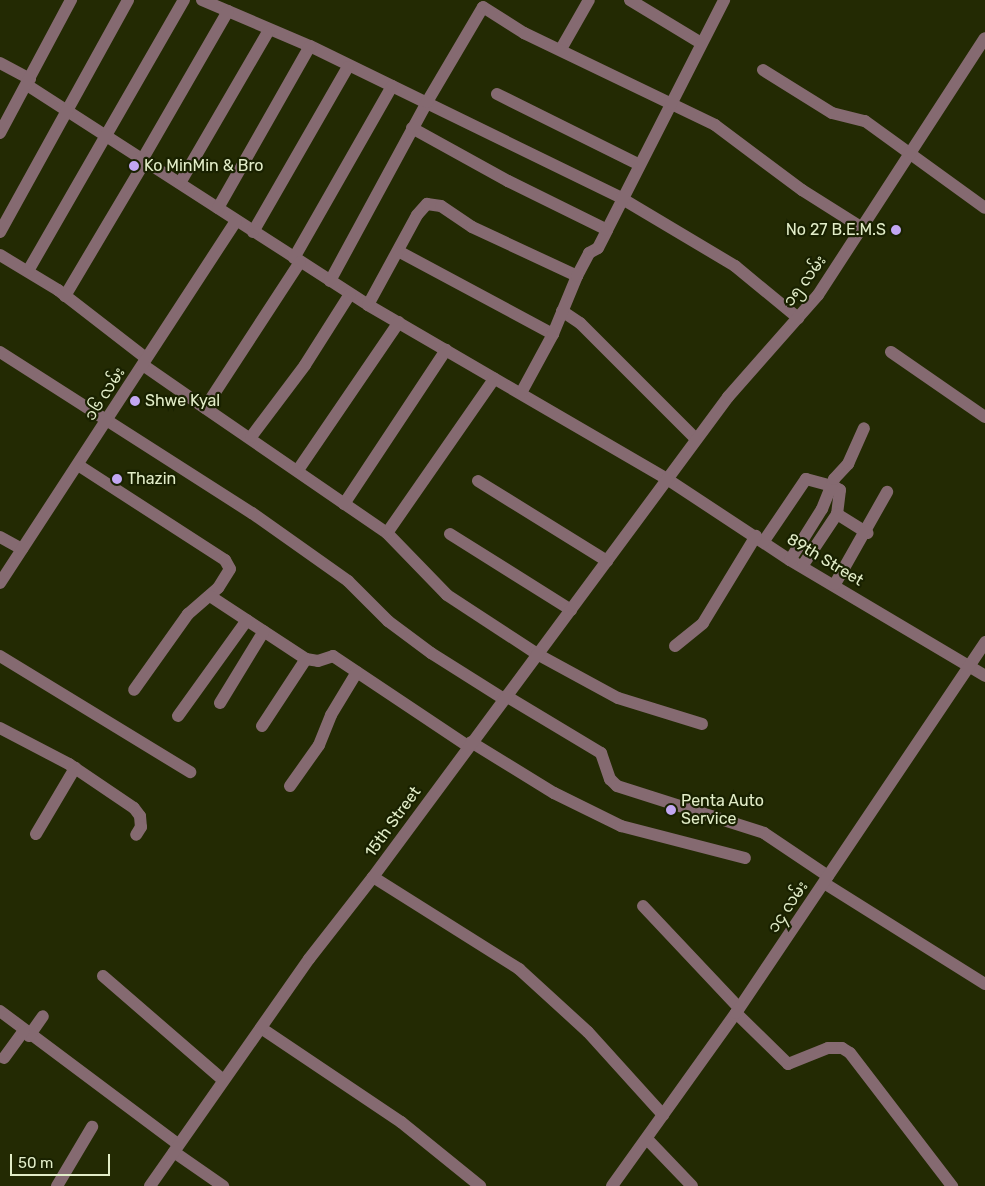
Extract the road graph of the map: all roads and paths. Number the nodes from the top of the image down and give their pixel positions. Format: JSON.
{"nodes":[{"id":1,"x":71,"y":0,"type":"edge"},
{"id":2,"x":128,"y":0,"type":"edge"},
{"id":3,"x":184,"y":0,"type":"edge"},
{"id":4,"x":202,"y":0,"type":"edge"},
{"id":5,"x":589,"y":0,"type":"edge"},
{"id":6,"x":630,"y":0,"type":"edge"},
{"id":7,"x":724,"y":0,"type":"edge"},
{"id":8,"x":228,"y":11,"type":"junction"},
{"id":9,"x":269,"y":30,"type":"junction"},
{"id":10,"x":985,"y":38,"type":"edge"},
{"id":11,"x":701,"y":43,"type":"junction"},
{"id":12,"x":310,"y":46,"type":"junction"},
{"id":13,"x":561,"y":49,"type":"junction"},
{"id":14,"x":0,"y":63,"type":"edge"},
{"id":15,"x":348,"y":67,"type":"junction"},
{"id":16,"x":763,"y":70,"type":"dead end"},
{"id":17,"x":28,"y":82,"type":"junction"},
{"id":18,"x":392,"y":86,"type":"junction"},
{"id":19,"x":497,"y":94,"type":"dead end"},
{"id":20,"x":426,"y":102,"type":"junction"},
{"id":21,"x":669,"y":105,"type":"junction"},
{"id":22,"x":68,"y":112,"type":"junction"},
{"id":23,"x":412,"y":128,"type":"junction"},
{"id":24,"x":0,"y":133,"type":"edge"},
{"id":25,"x":106,"y":137,"type":"junction"},
{"id":26,"x":911,"y":154,"type":"junction"},
{"id":27,"x":143,"y":160,"type":"junction"},
{"id":28,"x":638,"y":164,"type":"junction"},
{"id":29,"x":180,"y":183,"type":"junction"},
{"id":30,"x":621,"y":198,"type":"junction"},
{"id":31,"x":218,"y":208,"type":"junction"},
{"id":32,"x":985,"y":208,"type":"edge"},
{"id":33,"x":236,"y":221,"type":"junction"},
{"id":34,"x":862,"y":228,"type":"junction"},
{"id":35,"x":607,"y":230,"type":"junction"},
{"id":36,"x":0,"y":232,"type":"edge"},
{"id":37,"x":253,"y":232,"type":"junction"},
{"id":38,"x":398,"y":251,"type":"junction"},
{"id":39,"x":0,"y":255,"type":"edge"},
{"id":40,"x":297,"y":260,"type":"junction"},
{"id":41,"x":28,"y":271,"type":"junction"},
{"id":42,"x":576,"y":276,"type":"junction"},
{"id":43,"x":330,"y":281,"type":"junction"},
{"id":44,"x":350,"y":294,"type":"junction"},
{"id":45,"x":65,"y":296,"type":"junction"},
{"id":46,"x":368,"y":305,"type":"junction"},
{"id":47,"x":562,"y":311,"type":"junction"},
{"id":48,"x":798,"y":318,"type":"junction"},
{"id":49,"x":399,"y":322,"type":"junction"},
{"id":50,"x":553,"y":334,"type":"junction"},
{"id":51,"x":446,"y":350,"type":"junction"},
{"id":52,"x":0,"y":352,"type":"edge"},
{"id":53,"x":891,"y":352,"type":"dead end"},
{"id":54,"x":144,"y":362,"type":"junction"},
{"id":55,"x":494,"y":379,"type":"junction"},
{"id":56,"x":521,"y":394,"type":"junction"},
{"id":57,"x":205,"y":408,"type":"junction"},
{"id":58,"x":985,"y":417,"type":"edge"},
{"id":59,"x":106,"y":422,"type":"junction"},
{"id":60,"x":864,"y":428,"type":"dead end"},
{"id":61,"x":251,"y":437,"type":"junction"},
{"id":62,"x":696,"y":439,"type":"junction"},
{"id":63,"x":78,"y":465,"type":"junction"},
{"id":64,"x":298,"y":470,"type":"junction"},
{"id":65,"x":667,"y":480,"type":"junction"},
{"id":66,"x":478,"y":481,"type":"dead end"},
{"id":67,"x":833,"y":486,"type":"junction"},
{"id":68,"x":887,"y":492,"type":"dead end"},
{"id":69,"x":344,"y":504,"type":"junction"},
{"id":70,"x":837,"y":514,"type":"junction"},
{"id":71,"x":387,"y":533,"type":"junction"},
{"id":72,"x":867,"y":533,"type":"junction"},
{"id":73,"x":450,"y":534,"type":"dead end"},
{"id":74,"x":0,"y":537,"type":"edge"},
{"id":75,"x":759,"y":539,"type":"junction"},
{"id":76,"x":22,"y":549,"type":"junction"},
{"id":77,"x":607,"y":561,"type":"junction"},
{"id":78,"x":797,"y":562,"type":"junction"},
{"id":79,"x":0,"y":583,"type":"edge"},
{"id":80,"x":835,"y":584,"type":"junction"},
{"id":81,"x":210,"y":596,"type":"junction"},
{"id":82,"x":571,"y":610,"type":"junction"},
{"id":83,"x":247,"y":620,"type":"junction"},
{"id":84,"x":264,"y":631,"type":"junction"},
{"id":85,"x":985,"y":642,"type":"edge"},
{"id":86,"x":675,"y":646,"type":"dead end"},
{"id":87,"x":537,"y":654,"type":"junction"},
{"id":88,"x":0,"y":656,"type":"edge"},
{"id":89,"x":306,"y":659,"type":"junction"},
{"id":90,"x":969,"y":666,"type":"junction"},
{"id":91,"x":357,"y":672,"type":"junction"},
{"id":92,"x":985,"y":676,"type":"edge"},
{"id":93,"x":134,"y":690,"type":"dead end"},
{"id":94,"x":505,"y":697,"type":"junction"},
{"id":95,"x":220,"y":703,"type":"dead end"},
{"id":96,"x":178,"y":716,"type":"dead end"},
{"id":97,"x":702,"y":724,"type":"dead end"},
{"id":98,"x":262,"y":726,"type":"dead end"},
{"id":99,"x":0,"y":728,"type":"edge"},
{"id":100,"x":469,"y":744,"type":"junction"},
{"id":101,"x":75,"y":768,"type":"junction"},
{"id":102,"x":190,"y":772,"type":"dead end"},
{"id":103,"x":290,"y":786,"type":"dead end"},
{"id":104,"x":36,"y":834,"type":"dead end"},
{"id":105,"x":136,"y":835,"type":"dead end"},
{"id":106,"x":745,"y":858,"type":"dead end"},
{"id":107,"x":373,"y":877,"type":"junction"},
{"id":108,"x":826,"y":880,"type":"junction"},
{"id":109,"x":642,"y":906,"type":"dead end"},
{"id":110,"x":103,"y":976,"type":"dead end"},
{"id":111,"x":985,"y":984,"type":"edge"},
{"id":112,"x":737,"y":1010,"type":"junction"},
{"id":113,"x":0,"y":1011,"type":"edge"},
{"id":114,"x":43,"y":1016,"type":"dead end"},
{"id":115,"x":261,"y":1028,"type":"junction"},
{"id":116,"x":27,"y":1033,"type":"junction"},
{"id":117,"x":4,"y":1058,"type":"dead end"},
{"id":118,"x":223,"y":1080,"type":"junction"},
{"id":119,"x":663,"y":1115,"type":"junction"},
{"id":120,"x":92,"y":1127,"type":"dead end"},
{"id":121,"x":647,"y":1139,"type":"junction"},
{"id":122,"x":176,"y":1148,"type":"junction"},
{"id":123,"x":57,"y":1186,"type":"edge"},
{"id":124,"x":150,"y":1186,"type":"edge"},
{"id":125,"x":223,"y":1186,"type":"edge"},
{"id":126,"x":480,"y":1186,"type":"edge"},
{"id":127,"x":612,"y":1186,"type":"edge"},
{"id":128,"x":692,"y":1186,"type":"edge"},
{"id":129,"x":952,"y":1186,"type":"edge"}],
"edges":[{"from":1,"to":17,"type":"street"},
{"from":2,"to":22,"type":"street"},
{"from":3,"to":25,"type":"street"},
{"from":4,"to":8,"type":"street"},
{"from":5,"to":13,"type":"street"},
{"from":6,"to":11,"type":"street"},
{"from":7,"to":11,"type":"street"},
{"from":8,"to":9,"type":"street"},
{"from":8,"to":27,"type":"street"},
{"from":9,"to":12,"type":"street"},
{"from":9,"to":29,"type":"street"},
{"from":10,"to":26,"type":"street","name":"၁၅ လမ်း"},
{"from":11,"to":21,"type":"street"},
{"from":12,"to":15,"type":"street"},
{"from":12,"to":31,"type":"street"},
{"from":13,"to":20,"type":"street"},
{"from":13,"to":21,"type":"street"},
{"from":14,"to":17,"type":"street","name":"89th Street"},
{"from":15,"to":18,"type":"street"},
{"from":15,"to":37,"type":"street"},
{"from":16,"to":26,"type":"street"},
{"from":17,"to":22,"type":"street","name":"89th Street"},
{"from":17,"to":24,"type":"street"},
{"from":18,"to":20,"type":"street"},
{"from":18,"to":40,"type":"street"},
{"from":19,"to":28,"type":"street"},
{"from":20,"to":23,"type":"street"},
{"from":20,"to":30,"type":"street"},
{"from":21,"to":28,"type":"street"},
{"from":21,"to":34,"type":"street"},
{"from":22,"to":25,"type":"street","name":"89th Street"},
{"from":22,"to":36,"type":"street"},
{"from":23,"to":35,"type":"street"},
{"from":23,"to":43,"type":"street"},
{"from":25,"to":27,"type":"street","name":"89th Street"},
{"from":25,"to":41,"type":"street"},
{"from":26,"to":32,"type":"street"},
{"from":26,"to":34,"type":"street","name":"၁၅ လမ်း"},
{"from":27,"to":29,"type":"street","name":"89th Street"},
{"from":27,"to":45,"type":"street"},
{"from":28,"to":30,"type":"street"},
{"from":29,"to":31,"type":"street","name":"89th Street"},
{"from":30,"to":35,"type":"street"},
{"from":30,"to":48,"type":"street"},
{"from":31,"to":33,"type":"street","name":"89th Street"},
{"from":33,"to":37,"type":"street","name":"89th Street"},
{"from":33,"to":54,"type":"street","name":"၁၆ လမ်း"},
{"from":34,"to":48,"type":"street","name":"၁၅ လမ်း"},
{"from":35,"to":42,"type":"street"},
{"from":37,"to":40,"type":"street","name":"89th Street"},
{"from":38,"to":42,"type":"street"},
{"from":38,"to":46,"type":"street"},
{"from":38,"to":50,"type":"street"},
{"from":39,"to":41,"type":"street"},
{"from":40,"to":43,"type":"street","name":"89th Street"},
{"from":40,"to":57,"type":"street"},
{"from":41,"to":45,"type":"street"},
{"from":42,"to":47,"type":"street"},
{"from":43,"to":44,"type":"street","name":"89th Street"},
{"from":44,"to":46,"type":"street","name":"89th Street"},
{"from":44,"to":61,"type":"street"},
{"from":45,"to":54,"type":"street"},
{"from":46,"to":49,"type":"street","name":"89th Street"},
{"from":47,"to":50,"type":"street"},
{"from":47,"to":62,"type":"street"},
{"from":48,"to":62,"type":"street","name":"၁၅ လမ်း"},
{"from":49,"to":51,"type":"street","name":"89th Street"},
{"from":49,"to":64,"type":"street"},
{"from":50,"to":56,"type":"street"},
{"from":51,"to":55,"type":"street","name":"89th Street"},
{"from":51,"to":69,"type":"street"},
{"from":52,"to":59,"type":"street"},
{"from":53,"to":58,"type":"street"},
{"from":54,"to":57,"type":"street"},
{"from":54,"to":59,"type":"street","name":"၁၆ လမ်း"},
{"from":55,"to":56,"type":"street","name":"89th Street"},
{"from":55,"to":71,"type":"street"},
{"from":56,"to":65,"type":"street","name":"89th Street"},
{"from":57,"to":61,"type":"street"},
{"from":59,"to":63,"type":"street","name":"၁၆ လမ်း"},
{"from":59,"to":94,"type":"street"},
{"from":60,"to":67,"type":"street"},
{"from":61,"to":64,"type":"street"},
{"from":62,"to":65,"type":"street","name":"၁၅ လမ်း"},
{"from":63,"to":76,"type":"street","name":"၁၆ လမ်း"},
{"from":63,"to":81,"type":"street"},
{"from":64,"to":69,"type":"street"},
{"from":65,"to":75,"type":"street","name":"89th Street"},
{"from":65,"to":77,"type":"street","name":"15th Street"},
{"from":66,"to":77,"type":"street"},
{"from":67,"to":70,"type":"street"},
{"from":67,"to":75,"type":"street"},
{"from":67,"to":78,"type":"street"},
{"from":68,"to":72,"type":"street"},
{"from":69,"to":71,"type":"street"},
{"from":70,"to":72,"type":"street"},
{"from":70,"to":78,"type":"street"},
{"from":71,"to":87,"type":"street"},
{"from":72,"to":80,"type":"street"},
{"from":73,"to":82,"type":"street"},
{"from":74,"to":76,"type":"street"},
{"from":75,"to":78,"type":"street","name":"89th Street"},
{"from":75,"to":86,"type":"street"},
{"from":76,"to":79,"type":"street","name":"၁၆ လမ်း"},
{"from":77,"to":82,"type":"street","name":"15th Street"},
{"from":78,"to":80,"type":"street","name":"89th Street"},
{"from":80,"to":90,"type":"street","name":"89th Street"},
{"from":81,"to":83,"type":"street"},
{"from":81,"to":93,"type":"street"},
{"from":82,"to":87,"type":"street","name":"15th Street"},
{"from":83,"to":84,"type":"street"},
{"from":83,"to":96,"type":"street"},
{"from":84,"to":89,"type":"street"},
{"from":84,"to":95,"type":"street"},
{"from":85,"to":90,"type":"street","name":"၁၄ လမ်း"},
{"from":87,"to":94,"type":"street","name":"15th Street"},
{"from":87,"to":97,"type":"street"},
{"from":88,"to":102,"type":"street"},
{"from":89,"to":91,"type":"street"},
{"from":89,"to":98,"type":"street"},
{"from":90,"to":92,"type":"street","name":"89th Street"},
{"from":90,"to":108,"type":"street","name":"၁၄ လမ်း"},
{"from":91,"to":100,"type":"street"},
{"from":91,"to":103,"type":"street"},
{"from":94,"to":100,"type":"street","name":"15th Street"},
{"from":94,"to":108,"type":"street"},
{"from":99,"to":101,"type":"street"},
{"from":100,"to":106,"type":"street"},
{"from":100,"to":107,"type":"street","name":"15th Street"},
{"from":101,"to":104,"type":"street"},
{"from":101,"to":105,"type":"street"},
{"from":107,"to":115,"type":"street","name":"15th Street"},
{"from":107,"to":119,"type":"street"},
{"from":108,"to":111,"type":"street"},
{"from":108,"to":112,"type":"street","name":"၁၄ လမ်း"},
{"from":109,"to":112,"type":"street"},
{"from":110,"to":118,"type":"street"},
{"from":112,"to":119,"type":"street","name":"၁၄ လမ်း"},
{"from":112,"to":129,"type":"street"},
{"from":113,"to":116,"type":"street"},
{"from":114,"to":116,"type":"street"},
{"from":115,"to":118,"type":"street","name":"15th Street"},
{"from":115,"to":126,"type":"street"},
{"from":116,"to":117,"type":"street"},
{"from":116,"to":122,"type":"street"},
{"from":118,"to":122,"type":"street","name":"15th Street"},
{"from":119,"to":121,"type":"street","name":"၁၄ လမ်း"},
{"from":120,"to":123,"type":"street"},
{"from":121,"to":127,"type":"street","name":"၁၄ လမ်း"},
{"from":121,"to":128,"type":"street"},
{"from":122,"to":124,"type":"street","name":"15th Street"},
{"from":122,"to":125,"type":"street"}]}
